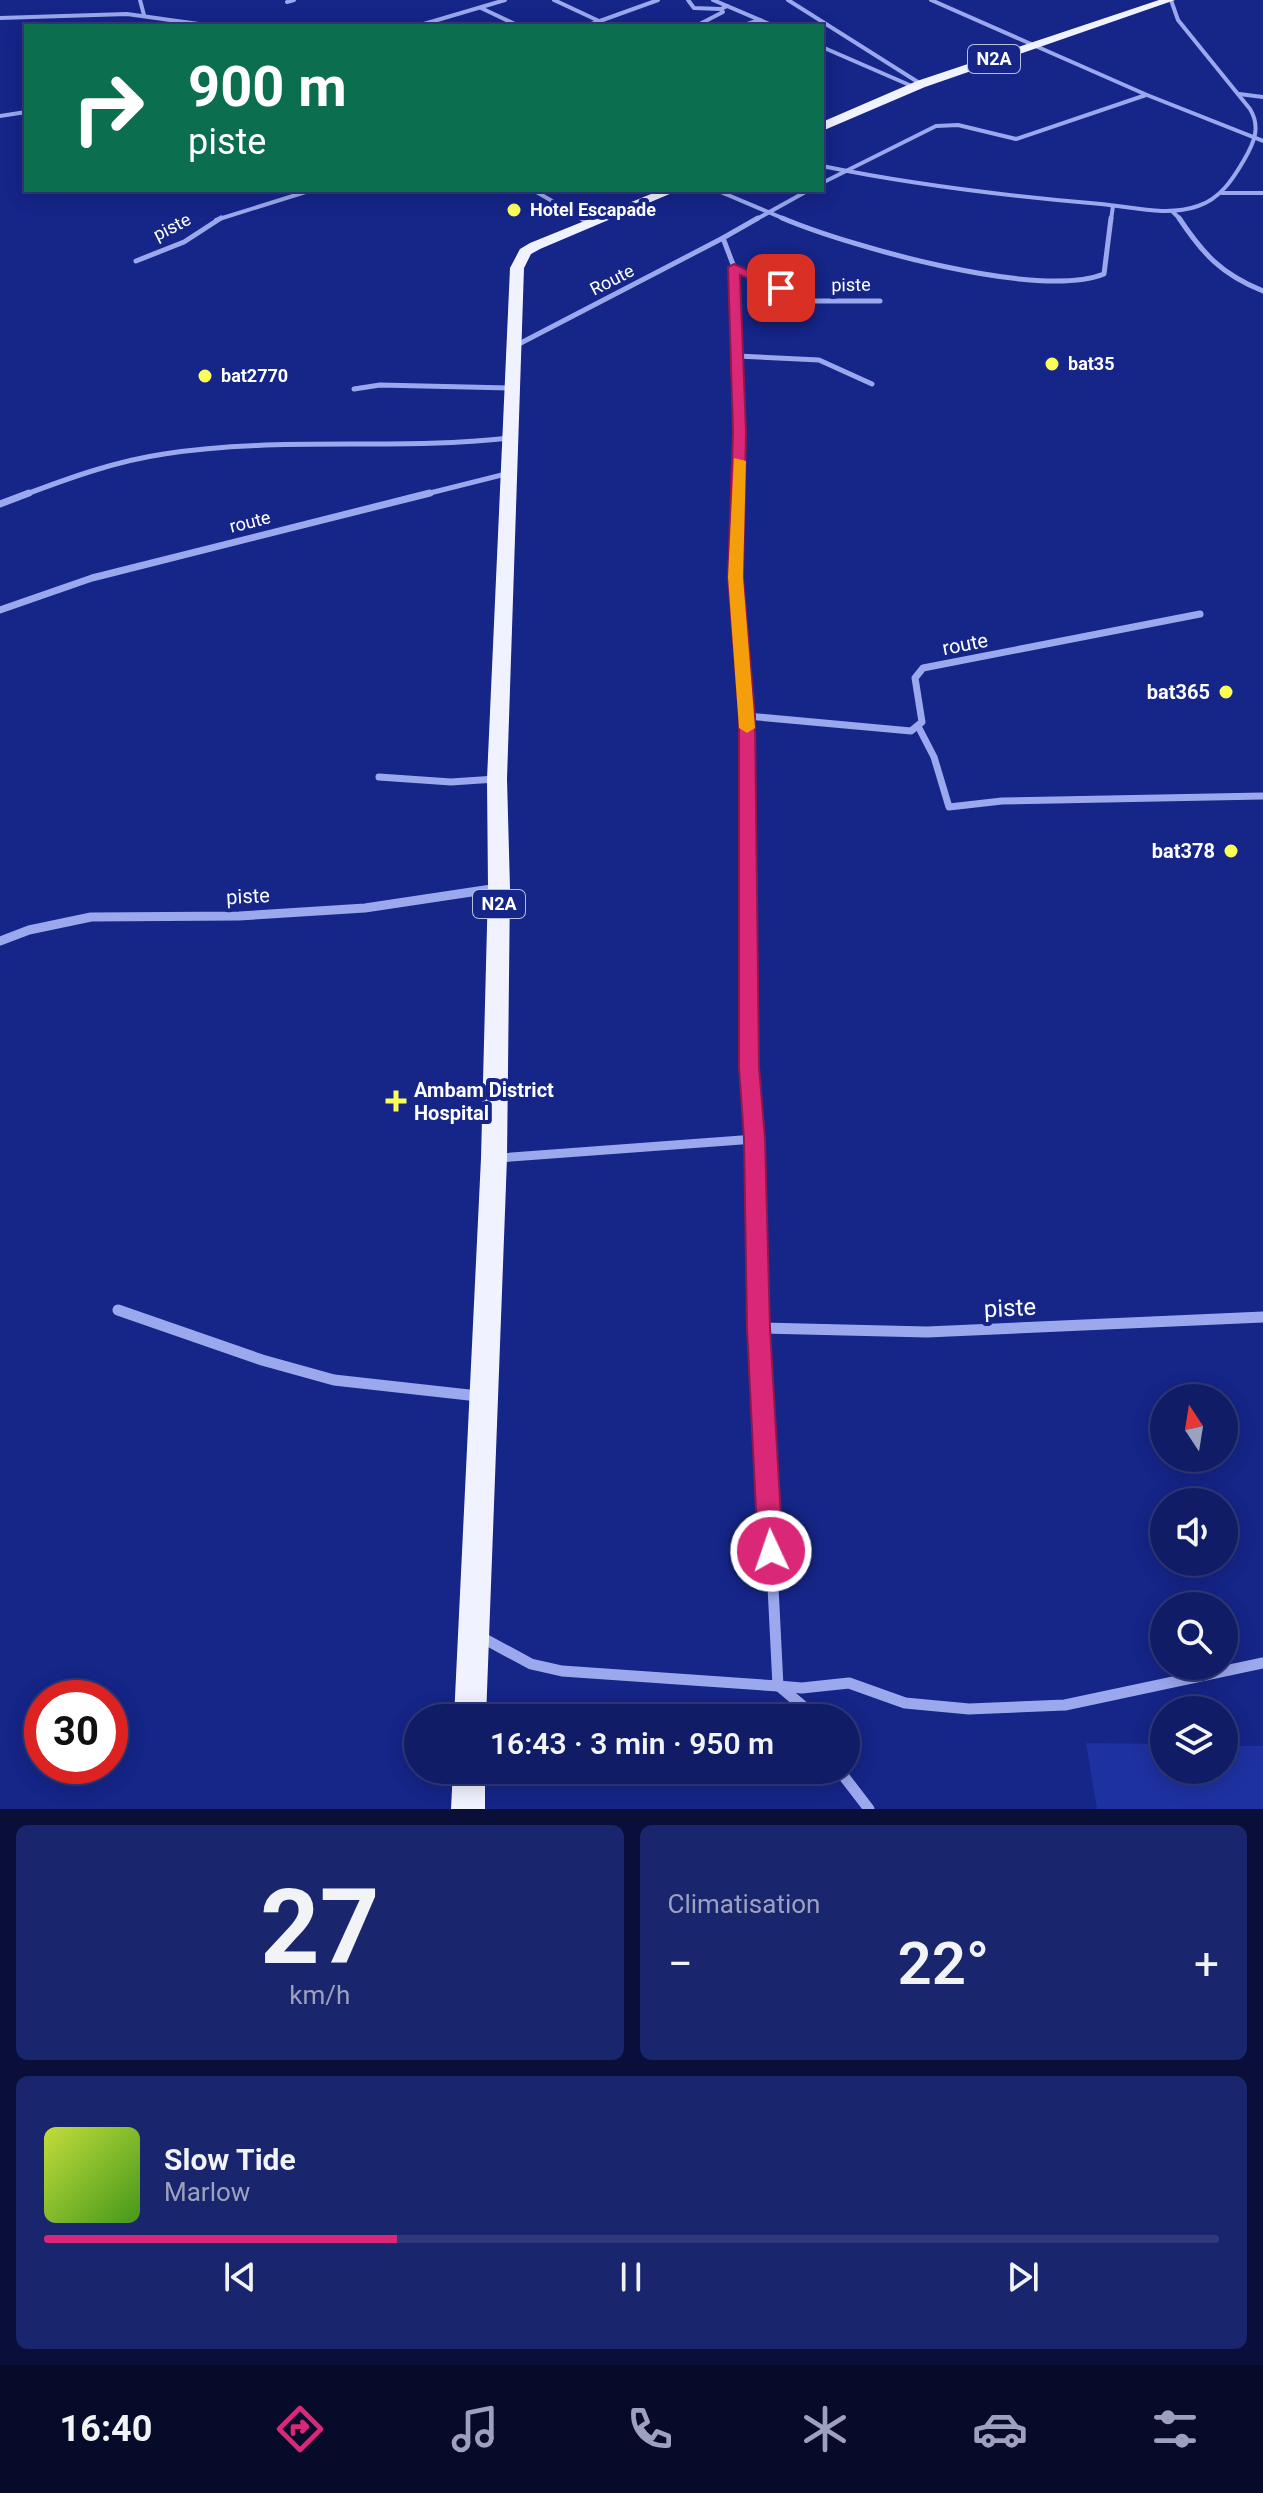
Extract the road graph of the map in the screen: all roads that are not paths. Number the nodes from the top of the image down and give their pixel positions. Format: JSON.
{"nodes":[{"id":1,"x":140,"y":0,"type":"edge"},
{"id":2,"x":294,"y":0,"type":"edge"},
{"id":3,"x":505,"y":0,"type":"edge"},
{"id":4,"x":554,"y":0,"type":"edge"},
{"id":5,"x":658,"y":0,"type":"edge"},
{"id":6,"x":688,"y":0,"type":"edge"},
{"id":7,"x":713,"y":0,"type":"edge"},
{"id":8,"x":788,"y":0,"type":"edge"},
{"id":9,"x":931,"y":0,"type":"edge"},
{"id":10,"x":1170,"y":0,"type":"edge"},
{"id":11,"x":287,"y":2,"type":"dead end"},
{"id":12,"x":727,"y":6,"type":"junction"},
{"id":13,"x":480,"y":7,"type":"junction"},
{"id":14,"x":721,"y":9,"type":"junction"},
{"id":15,"x":84,"y":15,"type":"junction"},
{"id":16,"x":144,"y":15,"type":"junction"},
{"id":17,"x":0,"y":18,"type":"edge"},
{"id":18,"x":760,"y":20,"type":"junction"},
{"id":19,"x":599,"y":21,"type":"junction"},
{"id":20,"x":82,"y":24,"type":"edge"},
{"id":21,"x":200,"y":24,"type":"edge"},
{"id":22,"x":424,"y":24,"type":"edge"},
{"id":23,"x":515,"y":24,"type":"edge"},
{"id":24,"x":591,"y":24,"type":"edge"},
{"id":25,"x":697,"y":24,"type":"edge"},
{"id":26,"x":747,"y":24,"type":"edge"},
{"id":27,"x":769,"y":24,"type":"edge"},
{"id":28,"x":1034,"y":45,"type":"junction"},
{"id":29,"x":824,"y":48,"type":"edge"},
{"id":30,"x":917,"y":86,"type":"junction"},
{"id":31,"x":1238,"y":94,"type":"junction"},
{"id":32,"x":1147,"y":95,"type":"junction"},
{"id":33,"x":1263,"y":97,"type":"edge"},
{"id":34,"x":24,"y":112,"type":"edge"},
{"id":35,"x":0,"y":116,"type":"edge"},
{"id":36,"x":824,"y":126,"type":"edge"},
{"id":37,"x":1256,"y":138,"type":"junction"},
{"id":38,"x":1263,"y":141,"type":"edge"},
{"id":39,"x":824,"y":166,"type":"edge"},
{"id":40,"x":847,"y":171,"type":"junction"},
{"id":41,"x":824,"y":182,"type":"edge"},
{"id":42,"x":306,"y":192,"type":"edge"},
{"id":43,"x":536,"y":192,"type":"edge"},
{"id":44,"x":667,"y":192,"type":"edge"},
{"id":45,"x":721,"y":192,"type":"edge"},
{"id":46,"x":805,"y":192,"type":"edge"},
{"id":47,"x":1222,"y":193,"type":"junction"},
{"id":48,"x":1263,"y":193,"type":"edge"},
{"id":49,"x":1113,"y":206,"type":"junction"},
{"id":50,"x":1172,"y":211,"type":"junction"},
{"id":51,"x":768,"y":212,"type":"junction"},
{"id":52,"x":591,"y":224,"type":"junction"},
{"id":53,"x":723,"y":238,"type":"junction"},
{"id":54,"x":136,"y":261,"type":"dead end"},
{"id":55,"x":734,"y":267,"type":"junction"},
{"id":56,"x":1263,"y":291,"type":"edge"},
{"id":57,"x":880,"y":301,"type":"dead end"},
{"id":58,"x":515,"y":346,"type":"junction"},
{"id":59,"x":737,"y":356,"type":"junction"},
{"id":60,"x":872,"y":384,"type":"dead end"},
{"id":61,"x":512,"y":388,"type":"junction"},
{"id":62,"x":354,"y":389,"type":"dead end"},
{"id":63,"x":511,"y":438,"type":"junction"},
{"id":64,"x":511,"y":473,"type":"junction"},
{"id":65,"x":0,"y":504,"type":"edge"},
{"id":66,"x":0,"y":610,"type":"edge"},
{"id":67,"x":1200,"y":614,"type":"dead end"},
{"id":68,"x":747,"y":716,"type":"junction"},
{"id":69,"x":919,"y":728,"type":"junction"},
{"id":70,"x":379,"y":777,"type":"dead end"},
{"id":71,"x":497,"y":779,"type":"junction"},
{"id":72,"x":1263,"y":796,"type":"edge"},
{"id":73,"x":499,"y":888,"type":"junction"},
{"id":74,"x":0,"y":941,"type":"edge"},
{"id":75,"x":755,"y":1139,"type":"junction"},
{"id":76,"x":494,"y":1158,"type":"junction"},
{"id":77,"x":118,"y":1310,"type":"dead end"},
{"id":78,"x":1263,"y":1317,"type":"edge"},
{"id":79,"x":758,"y":1328,"type":"junction"},
{"id":80,"x":483,"y":1396,"type":"junction"},
{"id":81,"x":473,"y":1633,"type":"junction"},
{"id":82,"x":1263,"y":1663,"type":"edge"},
{"id":83,"x":778,"y":1686,"type":"junction"},
{"id":84,"x":470,"y":1704,"type":"edge"},
{"id":85,"x":800,"y":1704,"type":"edge"},
{"id":86,"x":469,"y":1784,"type":"edge"},
{"id":87,"x":850,"y":1784,"type":"edge"},
{"id":88,"x":468,"y":1809,"type":"edge"},
{"id":89,"x":869,"y":1809,"type":"edge"}],
"edges":[{"from":1,"to":16,"type":"street"},
{"from":2,"to":11,"type":"street"},
{"from":3,"to":13,"type":"street"},
{"from":4,"to":19,"type":"street"},
{"from":5,"to":19,"type":"street"},
{"from":6,"to":14,"type":"street"},
{"from":7,"to":12,"type":"street"},
{"from":8,"to":30,"type":"street"},
{"from":9,"to":28,"type":"street"},
{"from":10,"to":28,"type":"highway","number":"N2A"},
{"from":10,"to":31,"type":"street"},
{"from":12,"to":14,"type":"street"},
{"from":12,"to":18,"type":"street"},
{"from":13,"to":22,"type":"street"},
{"from":13,"to":23,"type":"street"},
{"from":14,"to":25,"type":"street"},
{"from":15,"to":16,"type":"street"},
{"from":15,"to":17,"type":"street"},
{"from":15,"to":20,"type":"street"},
{"from":16,"to":21,"type":"street"},
{"from":18,"to":26,"type":"street"},
{"from":18,"to":27,"type":"street"},
{"from":19,"to":24,"type":"street"},
{"from":28,"to":30,"type":"highway","number":"N2A"},
{"from":28,"to":32,"type":"street"},
{"from":29,"to":30,"type":"street"},
{"from":30,"to":36,"type":"highway","number":"N2A"},
{"from":31,"to":33,"type":"street"},
{"from":31,"to":37,"type":"street"},
{"from":32,"to":37,"type":"street"},
{"from":32,"to":40,"type":"street"},
{"from":34,"to":35,"type":"street"},
{"from":37,"to":38,"type":"street"},
{"from":37,"to":47,"type":"street"},
{"from":39,"to":40,"type":"street"},
{"from":40,"to":41,"type":"street"},
{"from":40,"to":49,"type":"street"},
{"from":42,"to":54,"type":"street","name":"piste"},
{"from":43,"to":52,"type":"street"},
{"from":44,"to":52,"type":"highway","number":"N2A"},
{"from":45,"to":51,"type":"street"},
{"from":46,"to":51,"type":"street","name":"Route"},
{"from":47,"to":48,"type":"street"},
{"from":47,"to":50,"type":"street"},
{"from":49,"to":50,"type":"street"},
{"from":49,"to":51,"type":"street"},
{"from":50,"to":56,"type":"street"},
{"from":51,"to":53,"type":"street","name":"Route"},
{"from":52,"to":58,"type":"highway","number":"N2A"},
{"from":53,"to":55,"type":"street"},
{"from":53,"to":58,"type":"street","name":"Route"},
{"from":55,"to":57,"type":"street","name":"piste"},
{"from":55,"to":59,"type":"street"},
{"from":58,"to":61,"type":"highway","number":"N2A"},
{"from":59,"to":60,"type":"street"},
{"from":59,"to":68,"type":"street"},
{"from":61,"to":62,"type":"street"},
{"from":61,"to":63,"type":"highway","number":"N2A"},
{"from":63,"to":64,"type":"highway","number":"N2A"},
{"from":63,"to":65,"type":"street"},
{"from":64,"to":66,"type":"street","name":"route"},
{"from":64,"to":71,"type":"highway","number":"N2A"},
{"from":67,"to":69,"type":"street","name":"route"},
{"from":68,"to":69,"type":"street"},
{"from":68,"to":75,"type":"street"},
{"from":69,"to":72,"type":"street"},
{"from":70,"to":71,"type":"street"},
{"from":71,"to":73,"type":"highway","number":"N2A"},
{"from":73,"to":74,"type":"street","name":"piste"},
{"from":73,"to":76,"type":"highway","number":"N2A"},
{"from":75,"to":76,"type":"street"},
{"from":75,"to":79,"type":"street"},
{"from":76,"to":80,"type":"highway","number":"N2A"},
{"from":77,"to":80,"type":"street"},
{"from":78,"to":79,"type":"street","name":"piste"},
{"from":79,"to":83,"type":"street"},
{"from":80,"to":81,"type":"highway","number":"N2A"},
{"from":81,"to":83,"type":"street"},
{"from":81,"to":84,"type":"highway","number":"N2A"},
{"from":82,"to":83,"type":"street"},
{"from":83,"to":85,"type":"street"},
{"from":86,"to":88,"type":"highway"},
{"from":87,"to":89,"type":"street"}]}
